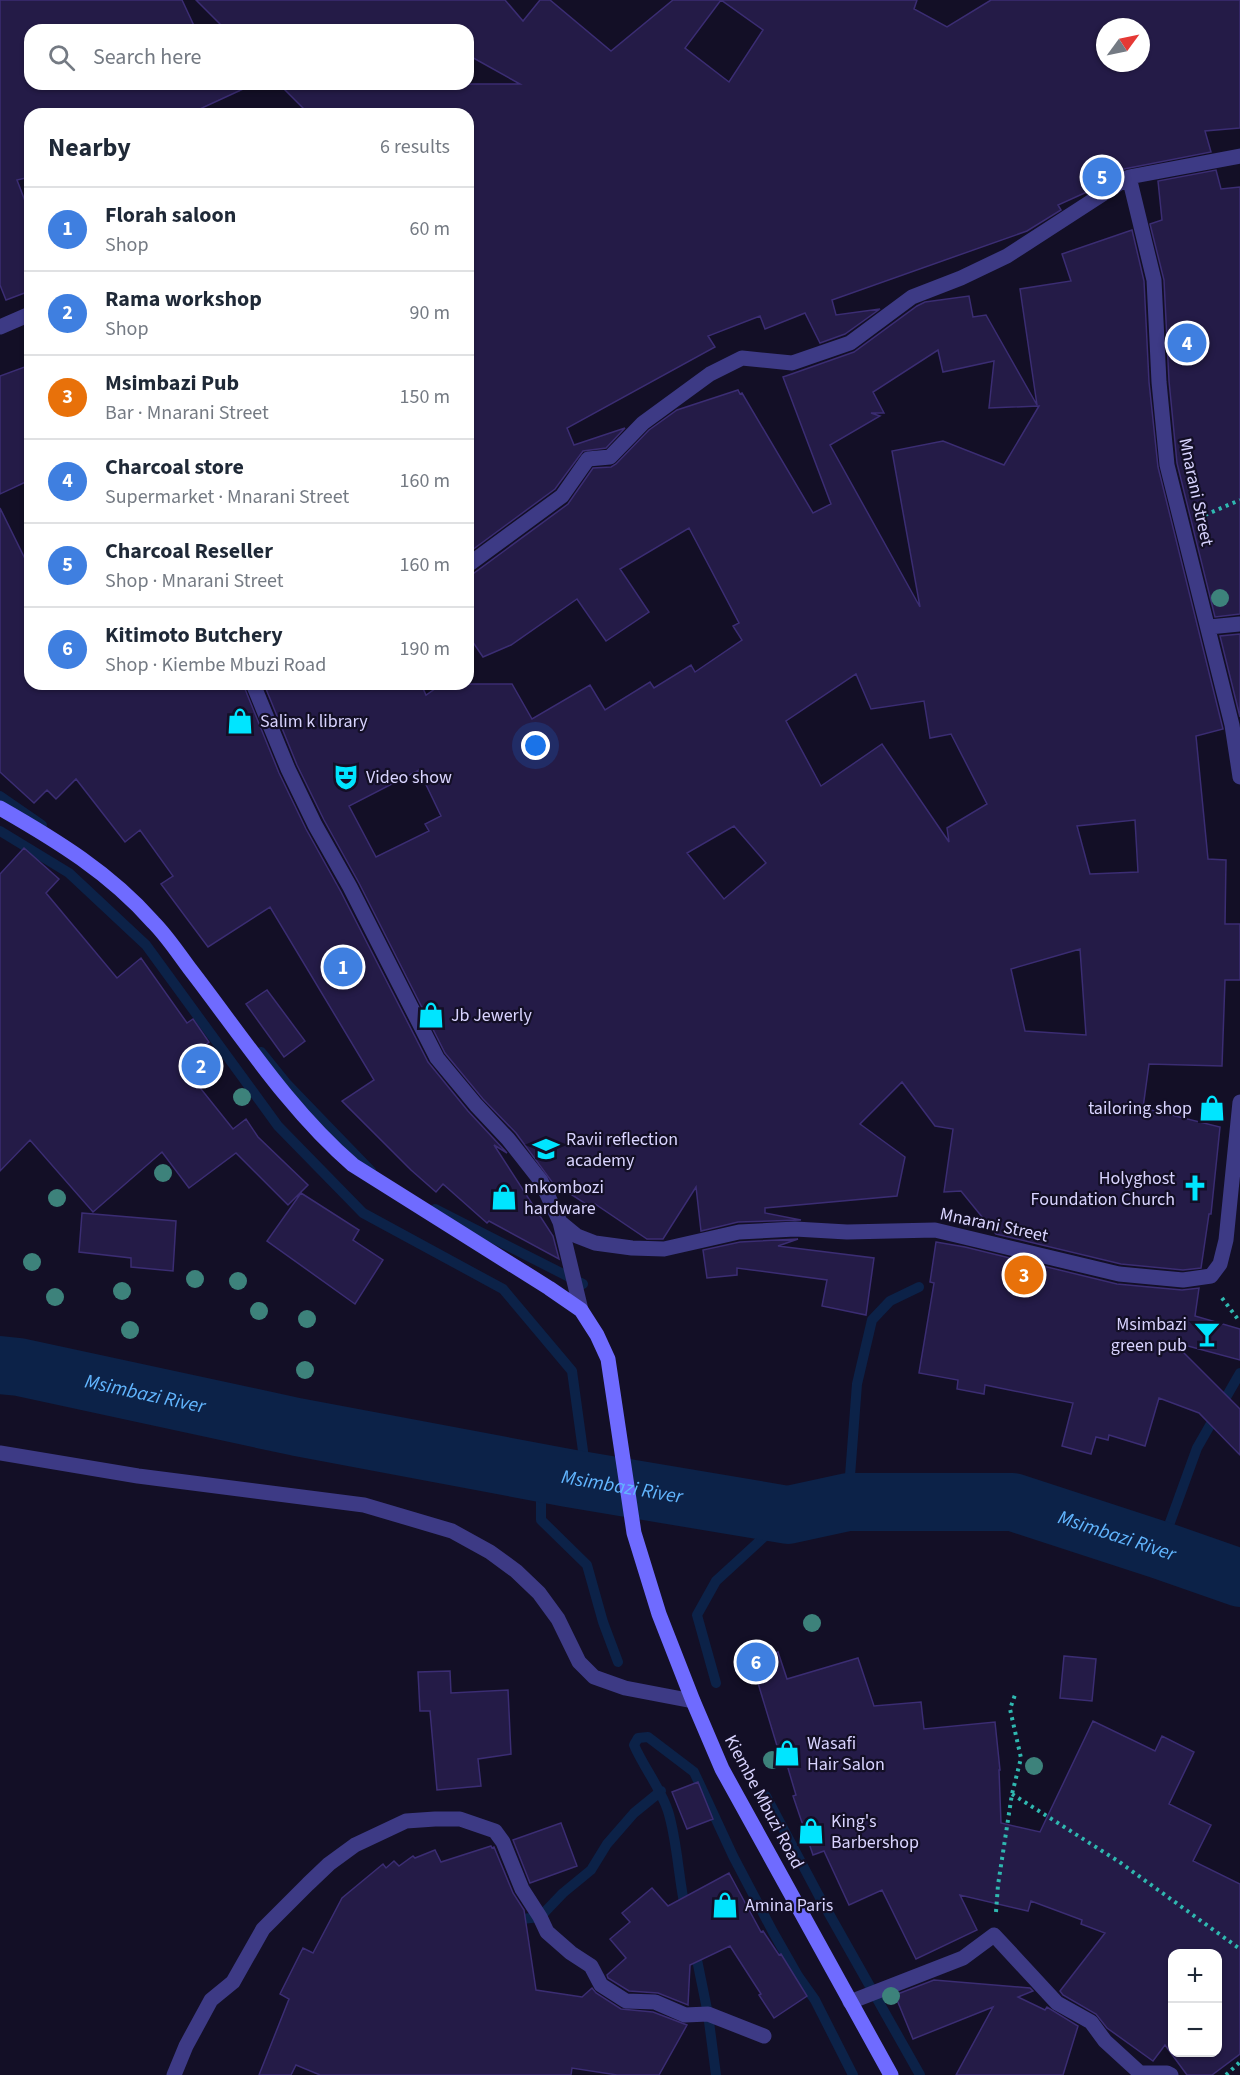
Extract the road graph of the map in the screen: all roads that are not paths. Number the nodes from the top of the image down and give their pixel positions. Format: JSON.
{"nodes":[{"id":1,"x":1240,"y":156,"type":"edge"},
{"id":2,"x":1129,"y":177,"type":"junction"},
{"id":3,"x":24,"y":317,"type":"edge"},
{"id":4,"x":0,"y":327,"type":"edge"},
{"id":5,"x":474,"y":561,"type":"edge"},
{"id":6,"x":1240,"y":624,"type":"edge"},
{"id":7,"x":1209,"y":627,"type":"junction"},
{"id":8,"x":256,"y":690,"type":"edge"},
{"id":9,"x":1240,"y":777,"type":"edge"},
{"id":10,"x":0,"y":808,"type":"edge"},
{"id":11,"x":1240,"y":1102,"type":"edge"},
{"id":12,"x":560,"y":1222,"type":"junction"},
{"id":13,"x":581,"y":1310,"type":"junction"},
{"id":14,"x":0,"y":1453,"type":"edge"},
{"id":15,"x":693,"y":1701,"type":"junction"},
{"id":16,"x":850,"y":2002,"type":"junction"},
{"id":17,"x":764,"y":2036,"type":"dead end"},
{"id":18,"x":174,"y":2075,"type":"edge"},
{"id":19,"x":891,"y":2075,"type":"edge"},
{"id":20,"x":1171,"y":2075,"type":"edge"}],
"edges":[{"from":1,"to":2,"type":"street"},
{"from":2,"to":5,"type":"street"},
{"from":2,"to":7,"type":"street","name":"Mnarani Street"},
{"from":3,"to":4,"type":"street"},
{"from":6,"to":7,"type":"street"},
{"from":7,"to":9,"type":"street","name":"Mnarani Street"},
{"from":8,"to":12,"type":"street"},
{"from":10,"to":13,"type":"main road"},
{"from":11,"to":12,"type":"street","name":"Mnarani Street"},
{"from":12,"to":13,"type":"street"},
{"from":13,"to":15,"type":"main road","name":"Kiembe Mbuzi Road"},
{"from":14,"to":15,"type":"street"},
{"from":15,"to":16,"type":"main road","name":"Kiembe Mbuzi Road"},
{"from":16,"to":19,"type":"main road","name":"Kiembe Mbuzi Road"},
{"from":16,"to":20,"type":"street"},
{"from":17,"to":18,"type":"street"}]}
